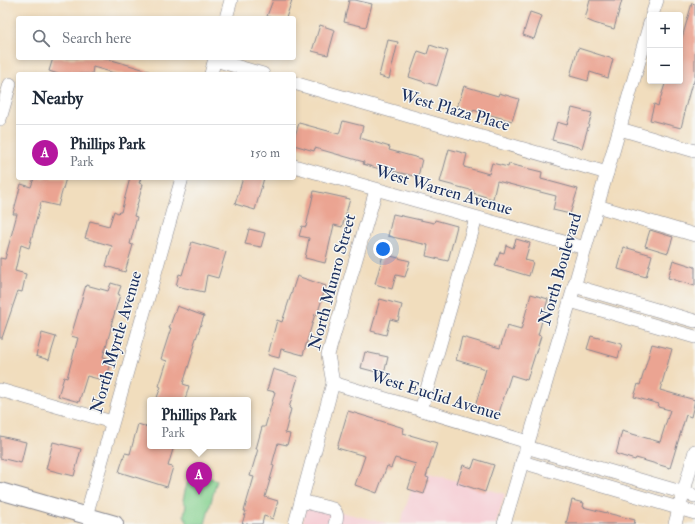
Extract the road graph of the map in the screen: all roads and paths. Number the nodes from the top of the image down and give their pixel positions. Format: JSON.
{"nodes":[{"id":1,"x":231,"y":0,"type":"edge"},
{"id":2,"x":657,"y":0,"type":"edge"},
{"id":3,"x":653,"y":12,"type":"edge"},
{"id":4,"x":227,"y":16,"type":"edge"},
{"id":5,"x":647,"y":34,"type":"edge"},
{"id":6,"x":215,"y":60,"type":"edge"},
{"id":7,"x":218,"y":60,"type":"edge"},
{"id":8,"x":212,"y":72,"type":"edge"},
{"id":9,"x":257,"y":72,"type":"edge"},
{"id":10,"x":9,"y":84,"type":"edge"},
{"id":11,"x":296,"y":84,"type":"edge"},
{"id":12,"x":0,"y":119,"type":"edge"},
{"id":13,"x":620,"y":129,"type":"junction"},
{"id":14,"x":695,"y":151,"type":"edge"},
{"id":15,"x":296,"y":167,"type":"edge"},
{"id":16,"x":607,"y":172,"type":"junction"},
{"id":17,"x":181,"y":180,"type":"edge"},
{"id":18,"x":376,"y":190,"type":"junction"},
{"id":19,"x":597,"y":206,"type":"junction"},
{"id":20,"x":476,"y":218,"type":"junction"},
{"id":21,"x":695,"y":235,"type":"edge"},
{"id":22,"x":585,"y":248,"type":"junction"},
{"id":23,"x":574,"y":286,"type":"junction"},
{"id":24,"x":570,"y":300,"type":"junction"},
{"id":25,"x":695,"y":321,"type":"edge"},
{"id":26,"x":695,"y":336,"type":"edge"},
{"id":27,"x":333,"y":383,"type":"junction"},
{"id":28,"x":0,"y":390,"type":"edge"},
{"id":29,"x":421,"y":410,"type":"junction"},
{"id":30,"x":112,"y":422,"type":"junction"},
{"id":31,"x":527,"y":444,"type":"junction"},
{"id":32,"x":695,"y":451,"type":"edge"},
{"id":33,"x":522,"y":462,"type":"junction"},
{"id":34,"x":0,"y":491,"type":"edge"},
{"id":35,"x":689,"y":494,"type":"edge"},
{"id":36,"x":301,"y":501,"type":"junction"},
{"id":37,"x":680,"y":508,"type":"junction"},
{"id":38,"x":695,"y":513,"type":"edge"},
{"id":39,"x":89,"y":519,"type":"edge"},
{"id":40,"x":115,"y":524,"type":"edge"},
{"id":41,"x":295,"y":524,"type":"edge"},
{"id":42,"x":335,"y":524,"type":"edge"},
{"id":43,"x":504,"y":524,"type":"edge"},
{"id":44,"x":675,"y":524,"type":"edge"},
{"id":45,"x":692,"y":524,"type":"edge"}],
"edges":[{"from":1,"to":4,"type":"street"},
{"from":2,"to":3,"type":"street"},
{"from":5,"to":13,"type":"street","name":"North Boulevard"},
{"from":6,"to":8,"type":"street"},
{"from":7,"to":9,"type":"street"},
{"from":10,"to":12,"type":"street"},
{"from":11,"to":16,"type":"street","name":"West Plaza Place"},
{"from":13,"to":14,"type":"street"},
{"from":13,"to":16,"type":"street","name":"North Boulevard"},
{"from":15,"to":18,"type":"street","name":"West Warren Avenue"},
{"from":16,"to":19,"type":"street","name":"North Boulevard"},
{"from":17,"to":30,"type":"street","name":"North Myrtle Avenue"},
{"from":18,"to":20,"type":"street","name":"West Warren Avenue"},
{"from":18,"to":27,"type":"street","name":"North Munro Street"},
{"from":19,"to":21,"type":"street"},
{"from":19,"to":22,"type":"street","name":"North Boulevard"},
{"from":20,"to":22,"type":"street","name":"West Warren Avenue"},
{"from":20,"to":29,"type":"street"},
{"from":22,"to":23,"type":"street","name":"North Boulevard"},
{"from":23,"to":24,"type":"street","name":"North Boulevard"},
{"from":23,"to":25,"type":"street"},
{"from":24,"to":26,"type":"street"},
{"from":24,"to":31,"type":"street","name":"North Boulevard"},
{"from":27,"to":29,"type":"street","name":"West Euclid Avenue"},
{"from":27,"to":36,"type":"street","name":"North Munro Street"},
{"from":28,"to":30,"type":"street"},
{"from":29,"to":31,"type":"street","name":"West Euclid Avenue"},
{"from":30,"to":39,"type":"street","name":"North Myrtle Avenue"},
{"from":31,"to":33,"type":"street","name":"North Boulevard"},
{"from":31,"to":35,"type":"street","name":"West Euclid Avenue"},
{"from":32,"to":35,"type":"street"},
{"from":33,"to":37,"type":"street"},
{"from":33,"to":43,"type":"street","name":"North Boulevard"},
{"from":34,"to":39,"type":"main road"},
{"from":35,"to":37,"type":"street"},
{"from":36,"to":41,"type":"street","name":"North Munro Street"},
{"from":36,"to":42,"type":"street"},
{"from":37,"to":38,"type":"street"},
{"from":37,"to":44,"type":"street"},
{"from":38,"to":45,"type":"street"},
{"from":39,"to":40,"type":"main road"}]}
